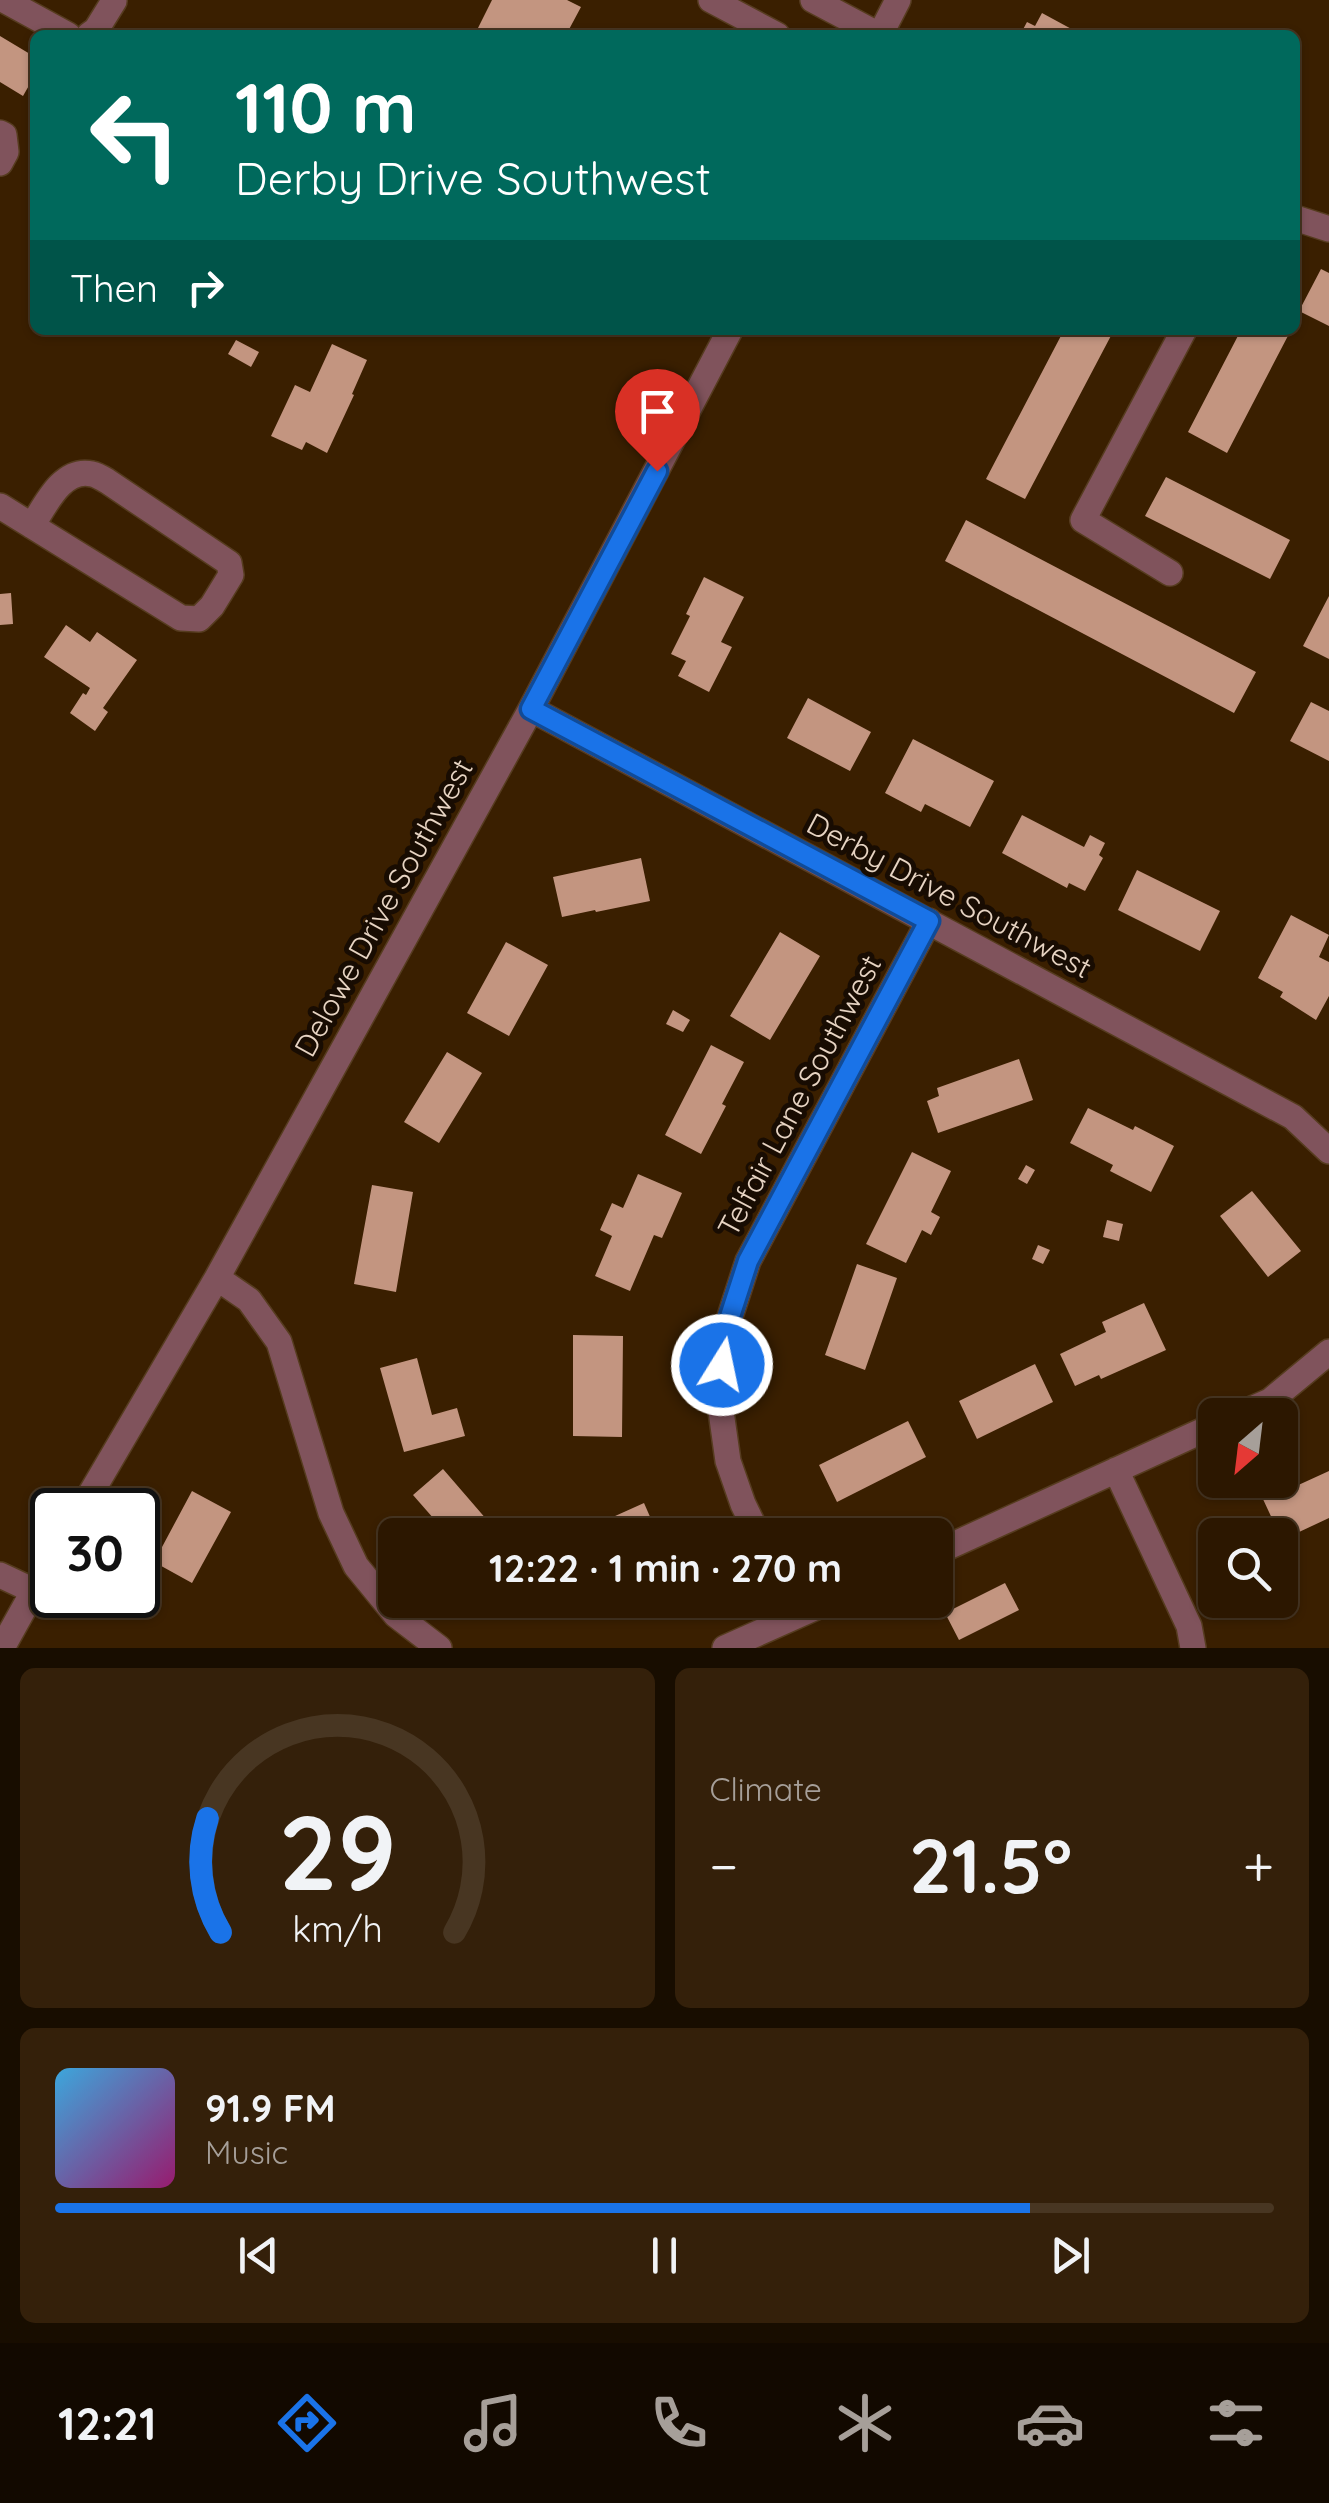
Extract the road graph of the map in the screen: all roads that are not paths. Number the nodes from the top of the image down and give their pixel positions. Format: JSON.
{"nodes":[{"id":1,"x":4,"y":0,"type":"edge"},
{"id":2,"x":711,"y":0,"type":"edge"},
{"id":3,"x":814,"y":0,"type":"edge"},
{"id":4,"x":898,"y":0,"type":"edge"},
{"id":5,"x":114,"y":1,"type":"edge"},
{"id":6,"x":59,"y":30,"type":"edge"},
{"id":7,"x":96,"y":30,"type":"edge"},
{"id":8,"x":767,"y":30,"type":"edge"},
{"id":9,"x":870,"y":30,"type":"edge"},
{"id":10,"x":882,"y":30,"type":"edge"},
{"id":11,"x":0,"y":133,"type":"edge"},
{"id":12,"x":0,"y":163,"type":"edge"},
{"id":13,"x":1300,"y":220,"type":"edge"},
{"id":14,"x":1329,"y":229,"type":"edge"},
{"id":15,"x":727,"y":335,"type":"edge"},
{"id":16,"x":1181,"y":335,"type":"edge"},
{"id":17,"x":0,"y":506,"type":"edge"},
{"id":18,"x":32,"y":526,"type":"junction"},
{"id":19,"x":1170,"y":573,"type":"dead end"},
{"id":20,"x":531,"y":709,"type":"junction"},
{"id":21,"x":929,"y":921,"type":"junction"},
{"id":22,"x":1329,"y":1151,"type":"edge"},
{"id":23,"x":218,"y":1278,"type":"junction"},
{"id":24,"x":1329,"y":1352,"type":"edge"},
{"id":25,"x":1272,"y":1398,"type":"edge"},
{"id":26,"x":1198,"y":1434,"type":"edge"},
{"id":27,"x":1116,"y":1470,"type":"junction"},
{"id":28,"x":94,"y":1488,"type":"edge"},
{"id":29,"x":750,"y":1518,"type":"edge"},
{"id":30,"x":953,"y":1545,"type":"edge"},
{"id":31,"x":0,"y":1575,"type":"edge"},
{"id":32,"x":30,"y":1588,"type":"edge"},
{"id":33,"x":30,"y":1597,"type":"edge"},
{"id":34,"x":775,"y":1618,"type":"edge"},
{"id":35,"x":2,"y":1648,"type":"edge"},
{"id":36,"x":439,"y":1648,"type":"edge"},
{"id":37,"x":725,"y":1648,"type":"edge"},
{"id":38,"x":1193,"y":1648,"type":"edge"}],
"edges":[{"from":1,"to":6,"type":"street"},
{"from":2,"to":8,"type":"street"},
{"from":3,"to":9,"type":"street"},
{"from":4,"to":10,"type":"street"},
{"from":5,"to":7,"type":"street"},
{"from":11,"to":12,"type":"street"},
{"from":13,"to":14,"type":"street"},
{"from":15,"to":20,"type":"street","name":"Delowe Drive Southwest"},
{"from":16,"to":19,"type":"street"},
{"from":17,"to":18,"type":"street"},
{"from":18,"to":18,"type":"street"},
{"from":20,"to":21,"type":"street","name":"Derby Drive Southwest"},
{"from":20,"to":23,"type":"street","name":"Delowe Drive Southwest"},
{"from":21,"to":22,"type":"street","name":"Derby Drive Southwest"},
{"from":21,"to":29,"type":"street","name":"Telfair Lane Southwest"},
{"from":23,"to":28,"type":"street","name":"Delowe Drive Southwest"},
{"from":23,"to":36,"type":"street"},
{"from":24,"to":25,"type":"street"},
{"from":26,"to":27,"type":"street"},
{"from":27,"to":30,"type":"street"},
{"from":27,"to":38,"type":"street"},
{"from":31,"to":32,"type":"street"},
{"from":33,"to":35,"type":"street"},
{"from":34,"to":37,"type":"street"}]}
